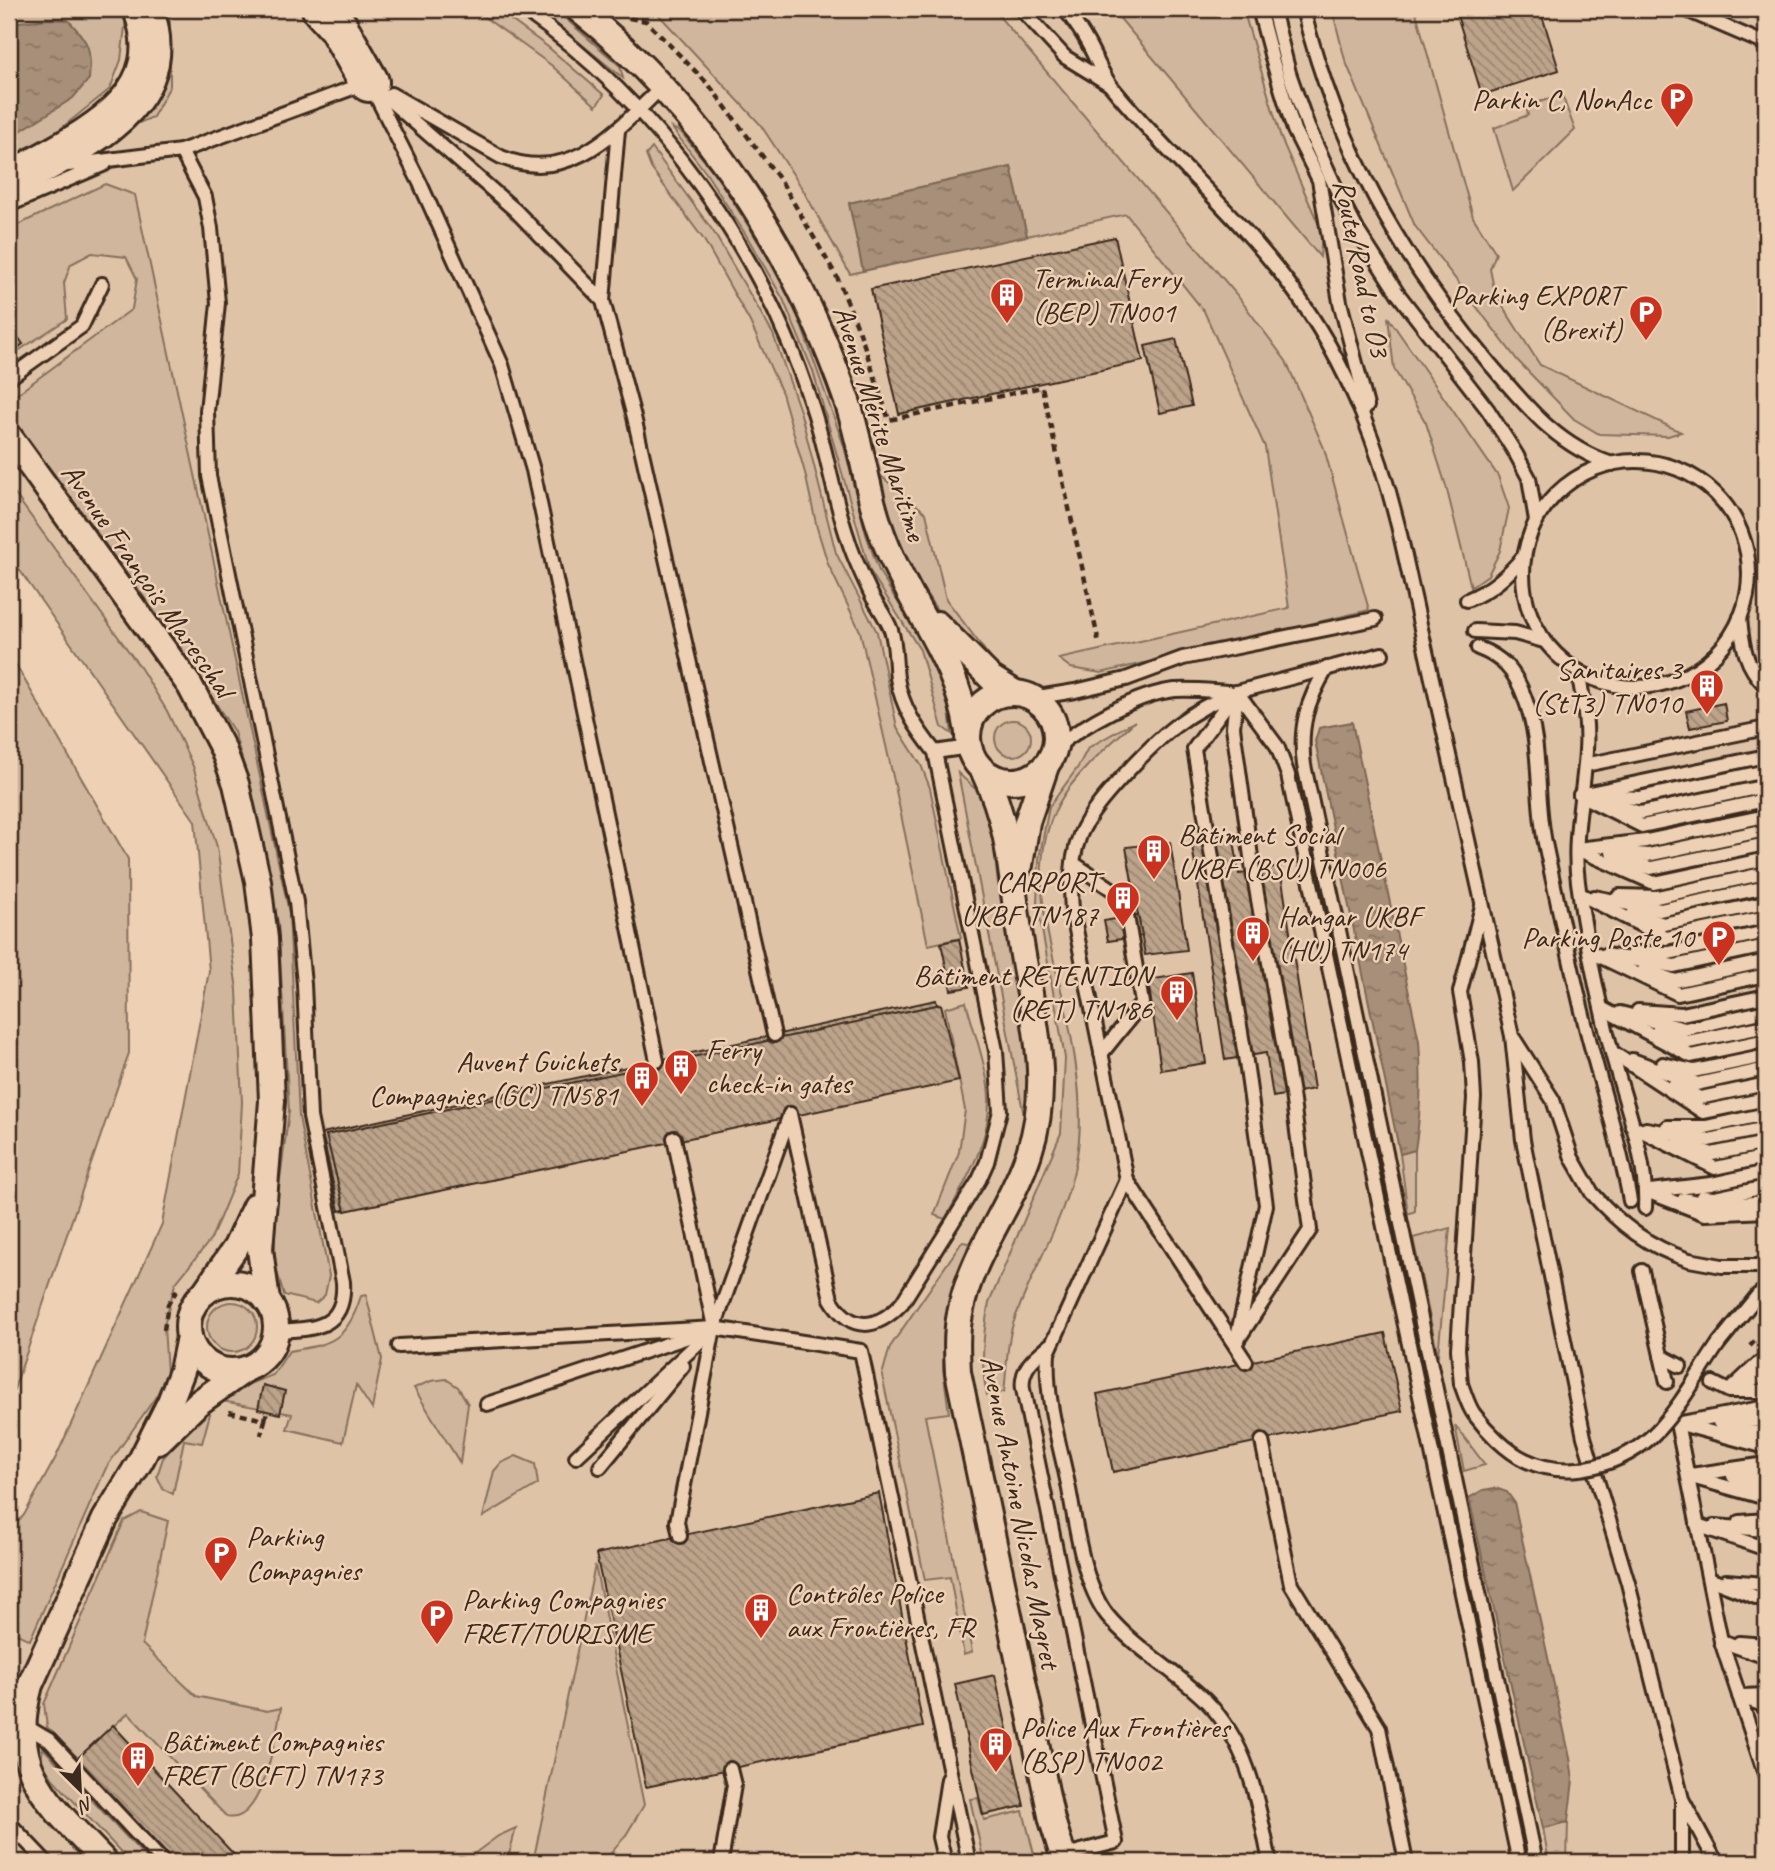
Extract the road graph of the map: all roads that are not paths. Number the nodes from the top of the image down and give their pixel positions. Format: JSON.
{"nodes":[{"id":1,"x":143,"y":9,"type":"edge"},
{"id":2,"x":322,"y":9,"type":"edge"},
{"id":3,"x":523,"y":9,"type":"edge"},
{"id":4,"x":578,"y":9,"type":"edge"},
{"id":5,"x":1021,"y":9,"type":"edge"},
{"id":6,"x":1065,"y":9,"type":"edge"},
{"id":7,"x":1259,"y":9,"type":"edge"},
{"id":8,"x":1273,"y":9,"type":"edge"},
{"id":9,"x":1303,"y":9,"type":"edge"},
{"id":10,"x":1684,"y":9,"type":"edge"},
{"id":11,"x":1766,"y":44,"type":"edge"},
{"id":12,"x":369,"y":82,"type":"junction"},
{"id":13,"x":1110,"y":84,"type":"junction"},
{"id":14,"x":662,"y":86,"type":"junction"},
{"id":15,"x":637,"y":111,"type":"junction"},
{"id":16,"x":614,"y":133,"type":"junction"},
{"id":17,"x":181,"y":151,"type":"junction"},
{"id":18,"x":123,"y":157,"type":"junction"},
{"id":19,"x":11,"y":188,"type":"edge"},
{"id":20,"x":102,"y":284,"type":"dead end"},
{"id":21,"x":603,"y":301,"type":"junction"},
{"id":22,"x":9,"y":378,"type":"edge"},
{"id":23,"x":9,"y":436,"type":"edge"},
{"id":24,"x":1381,"y":460,"type":"junction"},
{"id":25,"x":1612,"y":464,"type":"junction"},
{"id":26,"x":1536,"y":521,"type":"junction"},
{"id":27,"x":1524,"y":556,"type":"junction"},
{"id":28,"x":913,"y":598,"type":"junction"},
{"id":29,"x":1467,"y":600,"type":"dead end"},
{"id":30,"x":1740,"y":617,"type":"junction"},
{"id":31,"x":1375,"y":619,"type":"dead end"},
{"id":32,"x":1475,"y":631,"type":"dead end"},
{"id":33,"x":1544,"y":641,"type":"junction"},
{"id":34,"x":1478,"y":648,"type":"dead end"},
{"id":35,"x":1382,"y":654,"type":"dead end"},
{"id":36,"x":1326,"y":668,"type":"junction"},
{"id":37,"x":1578,"y":671,"type":"junction"},
{"id":38,"x":1766,"y":686,"type":"edge"},
{"id":39,"x":1237,"y":692,"type":"junction"},
{"id":40,"x":1023,"y":695,"type":"junction"},
{"id":41,"x":1766,"y":728,"type":"edge"},
{"id":42,"x":968,"y":740,"type":"junction"},
{"id":43,"x":935,"y":752,"type":"junction"},
{"id":44,"x":1766,"y":756,"type":"edge"},
{"id":45,"x":1050,"y":757,"type":"junction"},
{"id":46,"x":1585,"y":765,"type":"junction"},
{"id":47,"x":1766,"y":771,"type":"edge"},
{"id":48,"x":984,"y":772,"type":"junction"},
{"id":49,"x":1766,"y":786,"type":"edge"},
{"id":50,"x":1580,"y":795,"type":"junction"},
{"id":51,"x":1766,"y":800,"type":"edge"},
{"id":52,"x":1766,"y":816,"type":"edge"},
{"id":53,"x":1766,"y":830,"type":"edge"},
{"id":54,"x":1766,"y":844,"type":"edge"},
{"id":55,"x":1577,"y":849,"type":"junction"},
{"id":56,"x":1766,"y":859,"type":"edge"},
{"id":57,"x":1073,"y":863,"type":"junction"},
{"id":58,"x":1766,"y":873,"type":"edge"},
{"id":59,"x":1766,"y":887,"type":"edge"},
{"id":60,"x":1016,"y":893,"type":"junction"},
{"id":61,"x":1580,"y":894,"type":"junction"},
{"id":62,"x":1483,"y":903,"type":"junction"},
{"id":63,"x":1766,"y":903,"type":"edge"},
{"id":64,"x":1766,"y":917,"type":"edge"},
{"id":65,"x":1766,"y":932,"type":"edge"},
{"id":66,"x":1766,"y":946,"type":"edge"},
{"id":67,"x":1591,"y":952,"type":"junction"},
{"id":68,"x":1766,"y":961,"type":"edge"},
{"id":69,"x":1766,"y":975,"type":"edge"},
{"id":70,"x":1766,"y":996,"type":"edge"},
{"id":71,"x":1603,"y":1009,"type":"junction"},
{"id":72,"x":1766,"y":1011,"type":"edge"},
{"id":73,"x":1766,"y":1026,"type":"edge"},
{"id":74,"x":774,"y":1035,"type":"dead end"},
{"id":75,"x":1512,"y":1036,"type":"junction"},
{"id":76,"x":1766,"y":1040,"type":"edge"},
{"id":77,"x":1612,"y":1052,"type":"junction"},
{"id":78,"x":1101,"y":1054,"type":"junction"},
{"id":79,"x":1766,"y":1056,"type":"edge"},
{"id":80,"x":657,"y":1061,"type":"dead end"},
{"id":81,"x":1766,"y":1069,"type":"edge"},
{"id":82,"x":1766,"y":1084,"type":"edge"},
{"id":83,"x":1766,"y":1099,"type":"edge"},
{"id":84,"x":1766,"y":1114,"type":"edge"},
{"id":85,"x":1632,"y":1126,"type":"junction"},
{"id":86,"x":1766,"y":1128,"type":"edge"},
{"id":87,"x":674,"y":1139,"type":"dead end"},
{"id":88,"x":1766,"y":1143,"type":"edge"},
{"id":89,"x":1766,"y":1157,"type":"edge"},
{"id":90,"x":1766,"y":1172,"type":"edge"},
{"id":91,"x":264,"y":1179,"type":"junction"},
{"id":92,"x":1127,"y":1180,"type":"junction"},
{"id":93,"x":1766,"y":1187,"type":"edge"},
{"id":94,"x":1646,"y":1191,"type":"junction"},
{"id":95,"x":1630,"y":1201,"type":"dead end"},
{"id":96,"x":1766,"y":1202,"type":"edge"},
{"id":97,"x":1645,"y":1208,"type":"dead end"},
{"id":98,"x":1766,"y":1211,"type":"edge"},
{"id":99,"x":1766,"y":1266,"type":"edge"},
{"id":100,"x":1642,"y":1271,"type":"dead end"},
{"id":101,"x":1766,"y":1289,"type":"edge"},
{"id":102,"x":204,"y":1293,"type":"junction"},
{"id":103,"x":267,"y":1301,"type":"junction"},
{"id":104,"x":714,"y":1328,"type":"junction"},
{"id":105,"x":275,"y":1331,"type":"junction"},
{"id":106,"x":177,"y":1338,"type":"junction"},
{"id":107,"x":1052,"y":1344,"type":"junction"},
{"id":108,"x":1236,"y":1345,"type":"junction"},
{"id":109,"x":399,"y":1346,"type":"dead end"},
{"id":110,"x":1661,"y":1356,"type":"junction"},
{"id":111,"x":1247,"y":1362,"type":"dead end"},
{"id":112,"x":1764,"y":1365,"type":"edge"},
{"id":113,"x":1680,"y":1366,"type":"dead end"},
{"id":114,"x":248,"y":1368,"type":"junction"},
{"id":115,"x":1667,"y":1382,"type":"dead end"},
{"id":116,"x":1713,"y":1383,"type":"dead end"},
{"id":117,"x":1729,"y":1391,"type":"junction"},
{"id":118,"x":1766,"y":1391,"type":"edge"},
{"id":119,"x":487,"y":1405,"type":"dead end"},
{"id":120,"x":1766,"y":1407,"type":"edge"},
{"id":121,"x":1766,"y":1420,"type":"edge"},
{"id":122,"x":1677,"y":1423,"type":"junction"},
{"id":123,"x":1766,"y":1434,"type":"edge"},
{"id":124,"x":1262,"y":1441,"type":"dead end"},
{"id":125,"x":1766,"y":1447,"type":"edge"},
{"id":126,"x":576,"y":1457,"type":"dead end"},
{"id":127,"x":141,"y":1460,"type":"junction"},
{"id":128,"x":1766,"y":1464,"type":"edge"},
{"id":129,"x":600,"y":1467,"type":"dead end"},
{"id":130,"x":1688,"y":1476,"type":"junction"},
{"id":131,"x":1766,"y":1476,"type":"edge"},
{"id":132,"x":1766,"y":1487,"type":"edge"},
{"id":133,"x":1766,"y":1498,"type":"edge"},
{"id":134,"x":1766,"y":1520,"type":"edge"},
{"id":135,"x":1697,"y":1525,"type":"junction"},
{"id":136,"x":1766,"y":1530,"type":"edge"},
{"id":137,"x":680,"y":1536,"type":"dead end"},
{"id":138,"x":1766,"y":1540,"type":"edge"},
{"id":139,"x":1766,"y":1549,"type":"edge"},
{"id":140,"x":1766,"y":1576,"type":"edge"},
{"id":141,"x":1709,"y":1579,"type":"junction"},
{"id":142,"x":1766,"y":1584,"type":"edge"},
{"id":143,"x":1766,"y":1592,"type":"edge"},
{"id":144,"x":1766,"y":1601,"type":"edge"},
{"id":145,"x":1766,"y":1638,"type":"edge"},
{"id":146,"x":1721,"y":1641,"type":"junction"},
{"id":147,"x":1766,"y":1645,"type":"edge"},
{"id":148,"x":1766,"y":1651,"type":"edge"},
{"id":149,"x":1766,"y":1657,"type":"edge"},
{"id":150,"x":1740,"y":1696,"type":"junction"},
{"id":151,"x":1766,"y":1701,"type":"edge"},
{"id":152,"x":22,"y":1723,"type":"junction"},
{"id":153,"x":1765,"y":1752,"type":"edge"},
{"id":154,"x":730,"y":1769,"type":"dead end"},
{"id":155,"x":950,"y":1772,"type":"junction"},
{"id":156,"x":1766,"y":1777,"type":"edge"},
{"id":157,"x":1682,"y":1798,"type":"junction"},
{"id":158,"x":9,"y":1823,"type":"edge"},
{"id":159,"x":1064,"y":1859,"type":"edge"},
{"id":160,"x":46,"y":1862,"type":"edge"},
{"id":161,"x":105,"y":1862,"type":"edge"},
{"id":162,"x":163,"y":1862,"type":"edge"},
{"id":163,"x":721,"y":1862,"type":"edge"},
{"id":164,"x":944,"y":1862,"type":"edge"},
{"id":165,"x":969,"y":1862,"type":"edge"},
{"id":166,"x":1270,"y":1862,"type":"edge"},
{"id":167,"x":1406,"y":1862,"type":"edge"},
{"id":168,"x":1519,"y":1862,"type":"edge"},
{"id":169,"x":1536,"y":1862,"type":"edge"},
{"id":170,"x":1682,"y":1862,"type":"edge"},
{"id":171,"x":1716,"y":1862,"type":"edge"}],
"edges":[{"from":1,"to":19,"type":"highway"},
{"from":2,"to":12,"type":"highway"},
{"from":3,"to":15,"type":"lane"},
{"from":4,"to":14,"type":"street","name":"Avenue Mérite Maritime"},
{"from":5,"to":13,"type":"lane"},
{"from":6,"to":13,"type":"lane"},
{"from":7,"to":24,"type":"lane","name":"Route/Road to O3"},
{"from":8,"to":26,"type":"lane"},
{"from":9,"to":25,"type":"lane"},
{"from":10,"to":11,"type":"lane"},
{"from":12,"to":16,"type":"lane"},
{"from":12,"to":17,"type":"lane"},
{"from":12,"to":21,"type":"lane"},
{"from":12,"to":80,"type":"lane"},
{"from":13,"to":24,"type":"lane"},
{"from":14,"to":15,"type":"lane"},
{"from":14,"to":28,"type":"street","name":"Avenue Mérite Maritime"},
{"from":15,"to":16,"type":"lane"},
{"from":15,"to":43,"type":"lane"},
{"from":16,"to":21,"type":"lane"},
{"from":17,"to":18,"type":"lane"},
{"from":17,"to":105,"type":"lane"},
{"from":18,"to":19,"type":"lane"},
{"from":18,"to":19,"type":"lane"},
{"from":20,"to":22,"type":"lane"},
{"from":21,"to":74,"type":"lane"},
{"from":23,"to":91,"type":"street","name":"Avenue François Mareschal"},
{"from":24,"to":62,"type":"lane","bridge":true},
{"from":25,"to":26,"type":"lane"},
{"from":25,"to":30,"type":"lane"},
{"from":26,"to":27,"type":"lane"},
{"from":27,"to":29,"type":"lane"},
{"from":27,"to":33,"type":"lane"},
{"from":28,"to":40,"type":"street","name":"Avenue Mérite Maritime"},
{"from":28,"to":42,"type":"street","name":"Avenue Mérite Maritime"},
{"from":30,"to":37,"type":"lane"},
{"from":30,"to":38,"type":"lane"},
{"from":31,"to":40,"type":"lane"},
{"from":32,"to":33,"type":"lane"},
{"from":33,"to":37,"type":"lane"},
{"from":34,"to":95,"type":"lane"},
{"from":35,"to":36,"type":"lane"},
{"from":36,"to":39,"type":"lane"},
{"from":36,"to":169,"type":"lane"},
{"from":37,"to":46,"type":"lane"},
{"from":39,"to":45,"type":"lane"},
{"from":39,"to":57,"type":"lane"},
{"from":39,"to":108,"type":"lane"},
{"from":39,"to":108,"type":"lane"},
{"from":39,"to":168,"type":"lane"},
{"from":40,"to":42,"type":"street"},
{"from":40,"to":45,"type":"street"},
{"from":41,"to":46,"type":"lane"},
{"from":42,"to":43,"type":"lane"},
{"from":42,"to":48,"type":"street"},
{"from":43,"to":104,"type":"lane"},
{"from":44,"to":50,"type":"lane"},
{"from":45,"to":48,"type":"street"},
{"from":45,"to":60,"type":"street","name":"Avenue Antoine Nicolas Magret"},
{"from":46,"to":50,"type":"lane"},
{"from":47,"to":50,"type":"lane"},
{"from":48,"to":60,"type":"street","name":"Avenue Antoine Nicolas Magret"},
{"from":49,"to":50,"type":"lane"},
{"from":50,"to":51,"type":"lane"},
{"from":50,"to":55,"type":"lane"},
{"from":52,"to":55,"type":"lane"},
{"from":53,"to":55,"type":"lane"},
{"from":54,"to":55,"type":"lane"},
{"from":55,"to":56,"type":"lane"},
{"from":55,"to":61,"type":"lane"},
{"from":57,"to":78,"type":"lane"},
{"from":57,"to":78,"type":"lane"},
{"from":58,"to":61,"type":"lane"},
{"from":59,"to":61,"type":"lane"},
{"from":60,"to":159,"type":"street","name":"Avenue Antoine Nicolas Magret"},
{"from":61,"to":63,"type":"lane"},
{"from":61,"to":64,"type":"lane"},
{"from":61,"to":67,"type":"lane"},
{"from":62,"to":75,"type":"lane"},
{"from":62,"to":101,"type":"lane","bridge":true},
{"from":65,"to":67,"type":"lane"},
{"from":66,"to":67,"type":"lane"},
{"from":67,"to":68,"type":"lane"},
{"from":67,"to":69,"type":"lane"},
{"from":67,"to":71,"type":"lane"},
{"from":70,"to":71,"type":"lane"},
{"from":71,"to":72,"type":"lane"},
{"from":71,"to":73,"type":"lane"},
{"from":71,"to":76,"type":"lane"},
{"from":71,"to":77,"type":"lane"},
{"from":75,"to":99,"type":"lane","bridge":true},
{"from":75,"to":157,"type":"lane"},
{"from":77,"to":79,"type":"lane"},
{"from":77,"to":81,"type":"lane"},
{"from":77,"to":82,"type":"lane"},
{"from":77,"to":83,"type":"lane"},
{"from":77,"to":85,"type":"lane"},
{"from":78,"to":92,"type":"lane"},
{"from":84,"to":85,"type":"lane"},
{"from":85,"to":86,"type":"lane"},
{"from":85,"to":88,"type":"lane"},
{"from":85,"to":89,"type":"lane"},
{"from":85,"to":94,"type":"lane"},
{"from":87,"to":104,"type":"lane"},
{"from":90,"to":94,"type":"lane"},
{"from":91,"to":102,"type":"street","name":"Avenue François Mareschal"},
{"from":91,"to":103,"type":"street","name":"Avenue François Mareschal"},
{"from":92,"to":107,"type":"lane"},
{"from":92,"to":108,"type":"lane"},
{"from":93,"to":94,"type":"lane"},
{"from":94,"to":96,"type":"lane"},
{"from":94,"to":97,"type":"lane"},
{"from":94,"to":98,"type":"lane"},
{"from":100,"to":110,"type":"lane"},
{"from":102,"to":103,"type":"street"},
{"from":102,"to":106,"type":"street"},
{"from":103,"to":105,"type":"street"},
{"from":104,"to":109,"type":"lane"},
{"from":104,"to":119,"type":"lane"},
{"from":104,"to":126,"type":"lane"},
{"from":104,"to":129,"type":"lane"},
{"from":104,"to":137,"type":"lane"},
{"from":104,"to":155,"type":"lane"},
{"from":105,"to":114,"type":"street"},
{"from":106,"to":114,"type":"street"},
{"from":106,"to":127,"type":"street"},
{"from":107,"to":159,"type":"lane"},
{"from":107,"to":166,"type":"lane"},
{"from":108,"to":111,"type":"lane"},
{"from":110,"to":113,"type":"lane"},
{"from":110,"to":115,"type":"lane"},
{"from":112,"to":117,"type":"lane"},
{"from":114,"to":127,"type":"street"},
{"from":116,"to":117,"type":"lane"},
{"from":117,"to":118,"type":"lane"},
{"from":120,"to":122,"type":"lane"},
{"from":121,"to":122,"type":"lane"},
{"from":122,"to":123,"type":"lane"},
{"from":122,"to":125,"type":"lane"},
{"from":122,"to":130,"type":"lane"},
{"from":124,"to":167,"type":"lane"},
{"from":127,"to":152,"type":"street"},
{"from":128,"to":130,"type":"lane"},
{"from":130,"to":131,"type":"lane"},
{"from":130,"to":132,"type":"lane"},
{"from":130,"to":133,"type":"lane"},
{"from":130,"to":135,"type":"lane"},
{"from":134,"to":135,"type":"lane"},
{"from":135,"to":136,"type":"lane"},
{"from":135,"to":138,"type":"lane"},
{"from":135,"to":139,"type":"lane"},
{"from":135,"to":141,"type":"lane"},
{"from":140,"to":141,"type":"lane"},
{"from":141,"to":142,"type":"lane"},
{"from":141,"to":143,"type":"lane"},
{"from":141,"to":144,"type":"lane"},
{"from":141,"to":146,"type":"lane"},
{"from":145,"to":146,"type":"lane"},
{"from":146,"to":147,"type":"lane"},
{"from":146,"to":148,"type":"lane"},
{"from":146,"to":149,"type":"lane"},
{"from":146,"to":150,"type":"lane"},
{"from":150,"to":151,"type":"lane"},
{"from":150,"to":153,"type":"lane"},
{"from":152,"to":161,"type":"street"},
{"from":152,"to":162,"type":"lane"},
{"from":153,"to":156,"type":"lane"},
{"from":154,"to":163,"type":"lane"},
{"from":155,"to":164,"type":"lane"},
{"from":155,"to":165,"type":"lane"},
{"from":157,"to":170,"type":"lane"},
{"from":157,"to":171,"type":"lane"},
{"from":158,"to":160,"type":"lane"}]}
